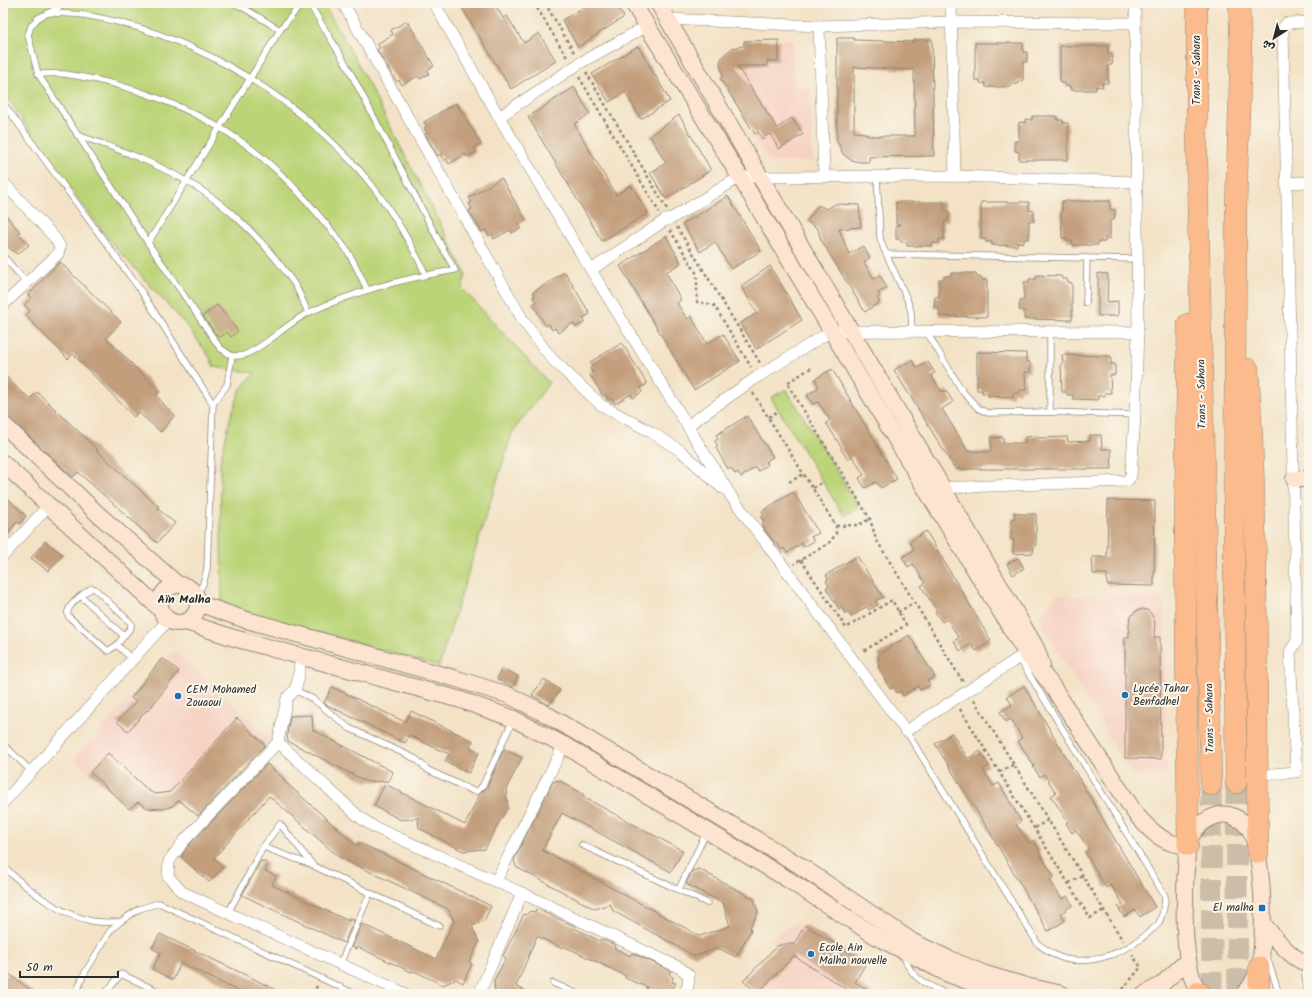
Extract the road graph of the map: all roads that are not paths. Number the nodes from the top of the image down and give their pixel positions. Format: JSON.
{"nodes":[{"id":1,"x":68,"y":3,"type":"edge"},
{"id":2,"x":233,"y":3,"type":"edge"},
{"id":3,"x":302,"y":3,"type":"edge"},
{"id":4,"x":309,"y":3,"type":"edge"},
{"id":5,"x":343,"y":3,"type":"edge"},
{"id":6,"x":434,"y":3,"type":"edge"},
{"id":7,"x":634,"y":3,"type":"edge"},
{"id":8,"x":658,"y":3,"type":"edge"},
{"id":9,"x":951,"y":3,"type":"edge"},
{"id":10,"x":1135,"y":3,"type":"edge"},
{"id":11,"x":1196,"y":3,"type":"edge"},
{"id":12,"x":1239,"y":3,"type":"edge"},
{"id":13,"x":1253,"y":3,"type":"edge"},
{"id":14,"x":667,"y":11,"type":"edge"},
{"id":15,"x":50,"y":12,"type":"junction"},
{"id":16,"x":952,"y":22,"type":"junction"},
{"id":17,"x":1309,"y":22,"type":"edge"},
{"id":18,"x":1135,"y":24,"type":"junction"},
{"id":19,"x":647,"y":26,"type":"junction"},
{"id":20,"x":819,"y":26,"type":"junction"},
{"id":21,"x":280,"y":30,"type":"junction"},
{"id":22,"x":1241,"y":50,"type":"junction"},
{"id":23,"x":38,"y":74,"type":"junction"},
{"id":24,"x":250,"y":78,"type":"junction"},
{"id":25,"x":3,"y":103,"type":"edge"},
{"id":26,"x":499,"y":117,"type":"junction"},
{"id":27,"x":220,"y":128,"type":"junction"},
{"id":28,"x":77,"y":135,"type":"junction"},
{"id":29,"x":1197,"y":162,"type":"junction"},
{"id":30,"x":824,"y":176,"type":"junction"},
{"id":31,"x":877,"y":176,"type":"junction"},
{"id":32,"x":954,"y":176,"type":"junction"},
{"id":33,"x":740,"y":177,"type":"junction"},
{"id":34,"x":759,"y":177,"type":"junction"},
{"id":35,"x":187,"y":181,"type":"junction"},
{"id":36,"x":3,"y":182,"type":"edge"},
{"id":37,"x":1136,"y":182,"type":"junction"},
{"id":38,"x":1309,"y":182,"type":"edge"},
{"id":39,"x":1287,"y":183,"type":"junction"},
{"id":40,"x":1236,"y":206,"type":"junction"},
{"id":41,"x":148,"y":244,"type":"junction"},
{"id":42,"x":886,"y":254,"type":"junction"},
{"id":43,"x":3,"y":256,"type":"edge"},
{"id":44,"x":1087,"y":258,"type":"junction"},
{"id":45,"x":1137,"y":259,"type":"junction"},
{"id":46,"x":591,"y":270,"type":"junction"},
{"id":47,"x":426,"y":275,"type":"junction"},
{"id":48,"x":27,"y":283,"type":"junction"},
{"id":49,"x":367,"y":289,"type":"junction"},
{"id":50,"x":1086,"y":303,"type":"dead end"},
{"id":51,"x":3,"y":305,"type":"edge"},
{"id":52,"x":308,"y":312,"type":"junction"},
{"id":53,"x":831,"y":331,"type":"junction"},
{"id":54,"x":852,"y":331,"type":"junction"},
{"id":55,"x":912,"y":331,"type":"junction"},
{"id":56,"x":926,"y":331,"type":"junction"},
{"id":57,"x":1050,"y":332,"type":"junction"},
{"id":58,"x":1138,"y":332,"type":"junction"},
{"id":59,"x":232,"y":356,"type":"junction"},
{"id":60,"x":213,"y":404,"type":"junction"},
{"id":61,"x":1050,"y":412,"type":"junction"},
{"id":62,"x":1135,"y":415,"type":"junction"},
{"id":63,"x":3,"y":424,"type":"edge"},
{"id":64,"x":687,"y":426,"type":"junction"},
{"id":65,"x":3,"y":463,"type":"edge"},
{"id":66,"x":1302,"y":479,"type":"edge"},
{"id":67,"x":942,"y":487,"type":"junction"},
{"id":68,"x":925,"y":488,"type":"junction"},
{"id":69,"x":731,"y":496,"type":"junction"},
{"id":70,"x":48,"y":506,"type":"junction"},
{"id":71,"x":3,"y":556,"type":"edge"},
{"id":72,"x":178,"y":585,"type":"junction"},
{"id":73,"x":81,"y":596,"type":"junction"},
{"id":74,"x":197,"y":599,"type":"junction"},
{"id":75,"x":164,"y":614,"type":"junction"},
{"id":76,"x":186,"y":622,"type":"junction"},
{"id":77,"x":124,"y":636,"type":"junction"},
{"id":78,"x":117,"y":645,"type":"junction"},
{"id":79,"x":1022,"y":655,"type":"junction"},
{"id":80,"x":301,"y":656,"type":"junction"},
{"id":81,"x":132,"y":659,"type":"junction"},
{"id":82,"x":1050,"y":683,"type":"junction"},
{"id":83,"x":295,"y":690,"type":"junction"},
{"id":84,"x":514,"y":719,"type":"junction"},
{"id":85,"x":906,"y":731,"type":"junction"},
{"id":86,"x":278,"y":742,"type":"junction"},
{"id":87,"x":3,"y":744,"type":"edge"},
{"id":88,"x":564,"y":745,"type":"junction"},
{"id":89,"x":31,"y":771,"type":"junction"},
{"id":90,"x":1272,"y":774,"type":"dead end"},
{"id":91,"x":1236,"y":783,"type":"tunnel mouth"},
{"id":92,"x":1211,"y":785,"type":"tunnel mouth"},
{"id":93,"x":3,"y":803,"type":"edge"},
{"id":94,"x":707,"y":831,"type":"junction"},
{"id":95,"x":582,"y":845,"type":"dead end"},
{"id":96,"x":1188,"y":845,"type":"junction"},
{"id":97,"x":263,"y":847,"type":"junction"},
{"id":98,"x":1258,"y":853,"type":"junction"},
{"id":99,"x":312,"y":865,"type":"junction"},
{"id":100,"x":3,"y":866,"type":"edge"},
{"id":101,"x":496,"y":882,"type":"junction"},
{"id":102,"x":679,"y":890,"type":"junction"},
{"id":103,"x":370,"y":893,"type":"junction"},
{"id":104,"x":522,"y":893,"type":"junction"},
{"id":105,"x":707,"y":903,"type":"dead end"},
{"id":106,"x":228,"y":913,"type":"junction"},
{"id":107,"x":120,"y":922,"type":"junction"},
{"id":108,"x":1263,"y":924,"type":"junction"},
{"id":109,"x":439,"y":926,"type":"dead end"},
{"id":110,"x":1262,"y":941,"type":"junction"},
{"id":111,"x":902,"y":950,"type":"junction"},
{"id":112,"x":1188,"y":960,"type":"junction"},
{"id":113,"x":340,"y":964,"type":"junction"},
{"id":114,"x":1307,"y":964,"type":"edge"},
{"id":115,"x":1259,"y":967,"type":"junction"},
{"id":116,"x":553,"y":983,"type":"dead end"},
{"id":117,"x":76,"y":994,"type":"edge"},
{"id":118,"x":104,"y":994,"type":"edge"},
{"id":119,"x":164,"y":994,"type":"edge"},
{"id":120,"x":355,"y":994,"type":"edge"},
{"id":121,"x":406,"y":994,"type":"edge"},
{"id":122,"x":479,"y":994,"type":"edge"},
{"id":123,"x":577,"y":994,"type":"edge"},
{"id":124,"x":684,"y":994,"type":"edge"},
{"id":125,"x":947,"y":994,"type":"edge"},
{"id":126,"x":1003,"y":994,"type":"edge"},
{"id":127,"x":1062,"y":994,"type":"edge"},
{"id":128,"x":1145,"y":994,"type":"edge"},
{"id":129,"x":1198,"y":994,"type":"edge"},
{"id":130,"x":1244,"y":994,"type":"edge"},
{"id":131,"x":1259,"y":994,"type":"edge"},
{"id":132,"x":1279,"y":994,"type":"edge"},
{"id":133,"x":1307,"y":994,"type":"edge"}],
"edges":[{"from":1,"to":15,"type":"lane"},
{"from":2,"to":21,"type":"lane"},
{"from":3,"to":21,"type":"lane"},
{"from":4,"to":47,"type":"lane"},
{"from":5,"to":69,"type":"street"},
{"from":6,"to":26,"type":"street"},
{"from":7,"to":19,"type":"main road"},
{"from":8,"to":14,"type":"main road"},
{"from":9,"to":16,"type":"street"},
{"from":10,"to":18,"type":"street"},
{"from":11,"to":29,"type":"highway","name":"Trans - Sahara"},
{"from":12,"to":22,"type":"highway"},
{"from":13,"to":22,"type":"highway"},
{"from":14,"to":20,"type":"street"},
{"from":14,"to":34,"type":"main road"},
{"from":15,"to":23,"type":"lane"},
{"from":15,"to":24,"type":"lane"},
{"from":16,"to":18,"type":"street"},
{"from":16,"to":20,"type":"street"},
{"from":16,"to":32,"type":"street"},
{"from":17,"to":39,"type":"street"},
{"from":18,"to":37,"type":"street"},
{"from":19,"to":26,"type":"street"},
{"from":19,"to":33,"type":"main road"},
{"from":20,"to":30,"type":"street"},
{"from":21,"to":24,"type":"lane"},
{"from":22,"to":40,"type":"highway"},
{"from":23,"to":27,"type":"lane"},
{"from":23,"to":28,"type":"lane"},
{"from":24,"to":27,"type":"lane"},
{"from":24,"to":47,"type":"lane"},
{"from":25,"to":60,"type":"lane"},
{"from":26,"to":46,"type":"street"},
{"from":27,"to":35,"type":"lane"},
{"from":27,"to":49,"type":"lane"},
{"from":28,"to":35,"type":"lane"},
{"from":28,"to":41,"type":"lane"},
{"from":29,"to":92,"type":"highway","name":"Trans - Sahara"},
{"from":29,"to":96,"type":"highway"},
{"from":30,"to":31,"type":"street"},
{"from":30,"to":34,"type":"street"},
{"from":31,"to":32,"type":"street"},
{"from":31,"to":42,"type":"lane"},
{"from":32,"to":37,"type":"street"},
{"from":33,"to":34,"type":"street"},
{"from":33,"to":46,"type":"street"},
{"from":33,"to":53,"type":"main road"},
{"from":34,"to":54,"type":"main road"},
{"from":35,"to":41,"type":"lane"},
{"from":35,"to":52,"type":"lane"},
{"from":36,"to":48,"type":"street"},
{"from":37,"to":45,"type":"street"},
{"from":38,"to":39,"type":"street"},
{"from":39,"to":66,"type":"street"},
{"from":40,"to":91,"type":"highway"},
{"from":40,"to":98,"type":"highway"},
{"from":41,"to":59,"type":"lane"},
{"from":42,"to":44,"type":"lane"},
{"from":42,"to":55,"type":"lane"},
{"from":43,"to":48,"type":"lane"},
{"from":44,"to":45,"type":"lane"},
{"from":44,"to":50,"type":"lane"},
{"from":45,"to":58,"type":"street"},
{"from":46,"to":64,"type":"street"},
{"from":47,"to":49,"type":"lane"},
{"from":48,"to":51,"type":"street"},
{"from":49,"to":52,"type":"lane"},
{"from":52,"to":59,"type":"lane"},
{"from":53,"to":54,"type":"street"},
{"from":53,"to":64,"type":"street"},
{"from":53,"to":68,"type":"main road"},
{"from":54,"to":55,"type":"street"},
{"from":54,"to":67,"type":"main road"},
{"from":55,"to":56,"type":"street"},
{"from":56,"to":57,"type":"street"},
{"from":56,"to":61,"type":"lane"},
{"from":57,"to":58,"type":"street"},
{"from":57,"to":61,"type":"lane"},
{"from":58,"to":62,"type":"street"},
{"from":59,"to":60,"type":"lane"},
{"from":60,"to":74,"type":"lane"},
{"from":61,"to":62,"type":"lane"},
{"from":62,"to":67,"type":"street"},
{"from":63,"to":72,"type":"main road"},
{"from":64,"to":69,"type":"street"},
{"from":65,"to":70,"type":"main road"},
{"from":66,"to":90,"type":"street"},
{"from":67,"to":68,"type":"street"},
{"from":67,"to":82,"type":"main road"},
{"from":68,"to":79,"type":"main road"},
{"from":69,"to":85,"type":"street"},
{"from":70,"to":71,"type":"street"},
{"from":70,"to":75,"type":"main road"},
{"from":72,"to":74,"type":"main road"},
{"from":72,"to":75,"type":"main road"},
{"from":73,"to":77,"type":"lane"},
{"from":73,"to":77,"type":"lane"},
{"from":73,"to":78,"type":"lane"},
{"from":74,"to":76,"type":"main road"},
{"from":74,"to":127,"type":"main road"},
{"from":75,"to":76,"type":"main road"},
{"from":75,"to":81,"type":"street"},
{"from":76,"to":80,"type":"main road"},
{"from":77,"to":78,"type":"lane"},
{"from":78,"to":81,"type":"lane"},
{"from":79,"to":82,"type":"main road"},
{"from":79,"to":85,"type":"street"},
{"from":79,"to":85,"type":"lane"},
{"from":80,"to":83,"type":"street"},
{"from":80,"to":84,"type":"main road"},
{"from":81,"to":89,"type":"street"},
{"from":82,"to":96,"type":"main road"},
{"from":83,"to":84,"type":"lane"},
{"from":83,"to":86,"type":"street"},
{"from":84,"to":88,"type":"main road"},
{"from":86,"to":101,"type":"street"},
{"from":86,"to":106,"type":"street"},
{"from":87,"to":89,"type":"lane"},
{"from":88,"to":94,"type":"main road"},
{"from":88,"to":101,"type":"street"},
{"from":89,"to":93,"type":"street"},
{"from":94,"to":102,"type":"lane"},
{"from":94,"to":111,"type":"main road"},
{"from":95,"to":102,"type":"lane"},
{"from":96,"to":98,"type":"main road"},
{"from":96,"to":112,"type":"main road"},
{"from":97,"to":99,"type":"lane"},
{"from":97,"to":99,"type":"lane"},
{"from":97,"to":106,"type":"lane"},
{"from":98,"to":108,"type":"main road"},
{"from":99,"to":103,"type":"lane"},
{"from":100,"to":107,"type":"lane"},
{"from":101,"to":104,"type":"street"},
{"from":102,"to":105,"type":"lane"},
{"from":103,"to":109,"type":"lane"},
{"from":103,"to":113,"type":"lane"},
{"from":104,"to":122,"type":"street"},
{"from":104,"to":124,"type":"street"},
{"from":106,"to":113,"type":"street"},
{"from":107,"to":117,"type":"lane"},
{"from":107,"to":120,"type":"lane"},
{"from":108,"to":110,"type":"main road"},
{"from":108,"to":114,"type":"main road"},
{"from":110,"to":115,"type":"main road"},
{"from":110,"to":132,"type":"lane"},
{"from":111,"to":125,"type":"lane"},
{"from":111,"to":126,"type":"main road"},
{"from":112,"to":128,"type":"main road"},
{"from":112,"to":129,"type":"main road"},
{"from":113,"to":121,"type":"street"},
{"from":114,"to":133,"type":"lane"},
{"from":115,"to":130,"type":"main road"},
{"from":115,"to":131,"type":"highway"},
{"from":116,"to":123,"type":"lane"},
{"from":118,"to":119,"type":"lane"}]}
